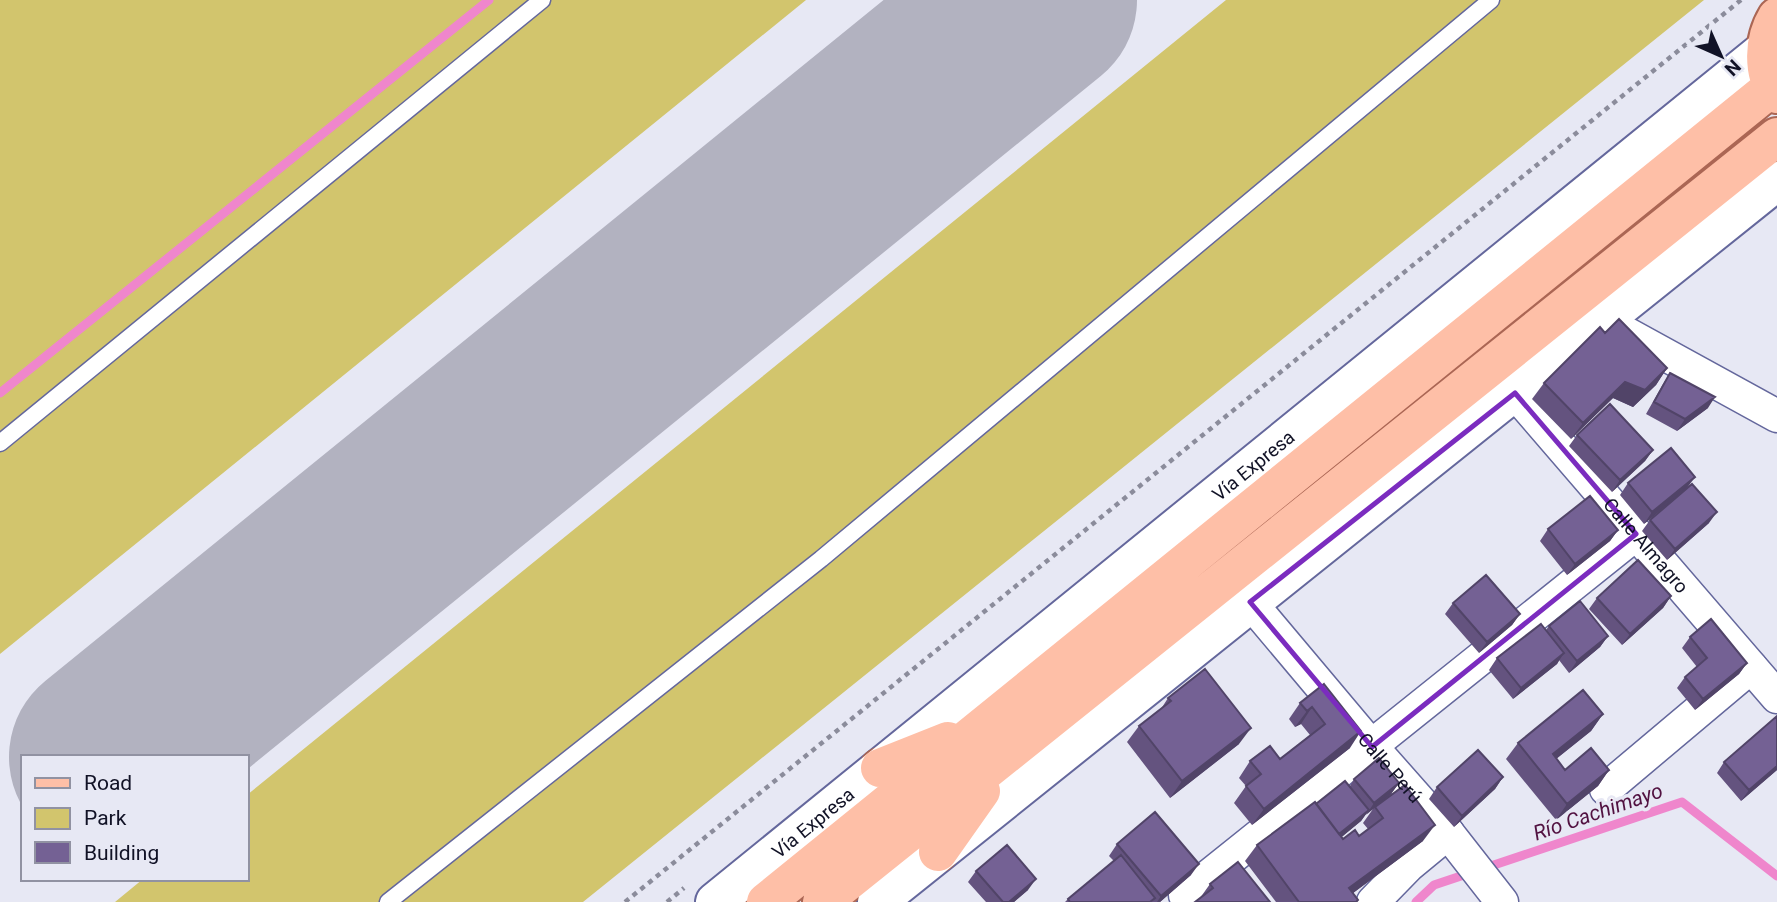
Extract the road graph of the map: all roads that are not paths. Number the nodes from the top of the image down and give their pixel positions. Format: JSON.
{"nodes":[{"id":1,"x":542,"y":0,"type":"edge"},
{"id":2,"x":1491,"y":0,"type":"edge"},
{"id":3,"x":1774,"y":66,"type":"edge"},
{"id":4,"x":1777,"y":137,"type":"edge"},
{"id":5,"x":1777,"y":181,"type":"edge"},
{"id":6,"x":1604,"y":321,"type":"junction"},
{"id":7,"x":1515,"y":393,"type":"junction"},
{"id":8,"x":1777,"y":416,"type":"edge"},
{"id":9,"x":0,"y":443,"type":"edge"},
{"id":10,"x":1636,"y":534,"type":"junction"},
{"id":11,"x":1250,"y":602,"type":"junction"},
{"id":12,"x":1751,"y":667,"type":"junction"},
{"id":13,"x":1777,"y":697,"type":"edge"},
{"id":14,"x":994,"y":742,"type":"junction"},
{"id":15,"x":1372,"y":747,"type":"junction"},
{"id":16,"x":880,"y":768,"type":"junction"},
{"id":17,"x":1606,"y":789,"type":"edge"},
{"id":18,"x":1457,"y":844,"type":"junction"},
{"id":19,"x":938,"y":852,"type":"junction"},
{"id":20,"x":1185,"y":895,"type":"dead end"},
{"id":21,"x":1496,"y":896,"type":"edge"},
{"id":22,"x":388,"y":902,"type":"edge"},
{"id":23,"x":715,"y":902,"type":"edge"},
{"id":24,"x":766,"y":902,"type":"edge"},
{"id":25,"x":822,"y":902,"type":"edge"},
{"id":26,"x":877,"y":902,"type":"edge"},
{"id":27,"x":1373,"y":902,"type":"edge"}],
"edges":[{"from":1,"to":9,"type":"lane"},
{"from":2,"to":22,"type":"lane"},
{"from":3,"to":14,"type":"main road","name":"Vía Expresa"},
{"from":3,"to":16,"type":"main road","name":"Vía Expresa"},
{"from":4,"to":14,"type":"main road","name":"Vía Expresa"},
{"from":5,"to":6,"type":"main road"},
{"from":6,"to":7,"type":"main road"},
{"from":6,"to":8,"type":"street"},
{"from":7,"to":10,"type":"street","name":"Calle Almagro"},
{"from":7,"to":11,"type":"main road"},
{"from":10,"to":12,"type":"street","name":"Calle Almagro"},
{"from":10,"to":15,"type":"street"},
{"from":11,"to":15,"type":"street","name":"Calle Perú"},
{"from":11,"to":19,"type":"main road"},
{"from":12,"to":13,"type":"street","name":"Calle Almagro"},
{"from":12,"to":17,"type":"street"},
{"from":14,"to":16,"type":"main road"},
{"from":14,"to":19,"type":"main road"},
{"from":14,"to":24,"type":"main road","name":"Vía Expresa"},
{"from":14,"to":25,"type":"main road","name":"Vía Expresa"},
{"from":15,"to":18,"type":"street","name":"Calle Perú"},
{"from":15,"to":20,"type":"street"},
{"from":16,"to":23,"type":"main road","name":"Vía Expresa"},
{"from":18,"to":21,"type":"street","name":"Calle Perú"},
{"from":18,"to":27,"type":"street"},
{"from":19,"to":26,"type":"main road"}]}
